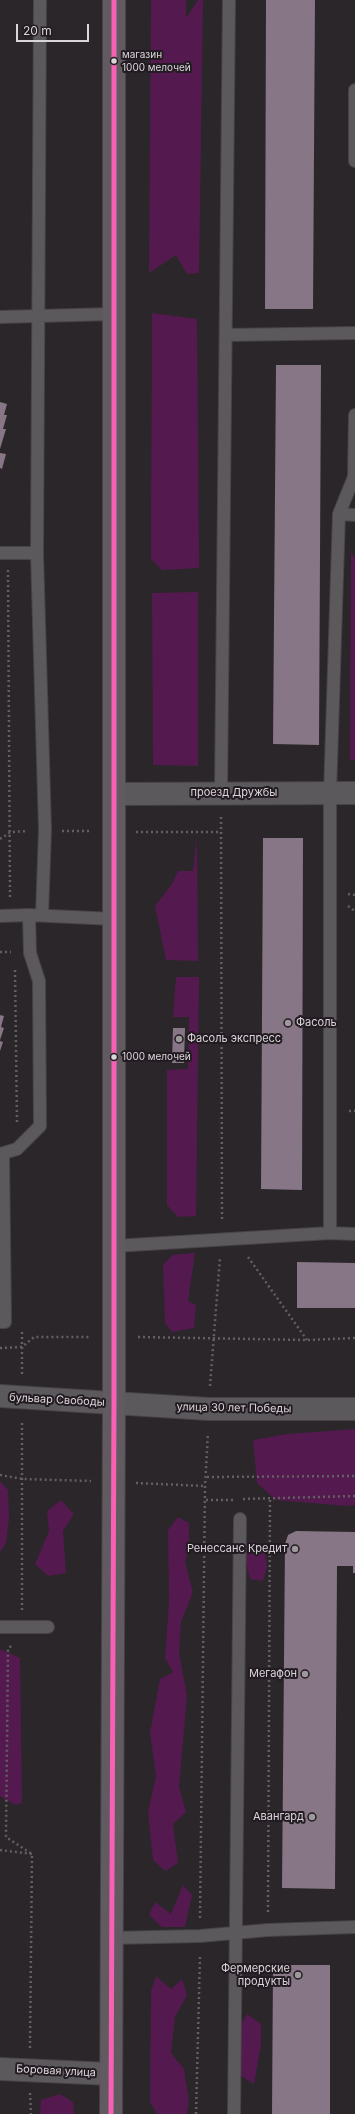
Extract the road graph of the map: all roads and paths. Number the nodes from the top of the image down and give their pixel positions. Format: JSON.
{"nodes":[{"id":1,"x":40,"y":0,"type":"edge"},
{"id":2,"x":114,"y":0,"type":"edge"},
{"id":3,"x":229,"y":0,"type":"edge"},
{"id":4,"x":355,"y":90,"type":"edge"},
{"id":5,"x":355,"y":161,"type":"edge"},
{"id":6,"x":114,"y":314,"type":"junction"},
{"id":7,"x":40,"y":316,"type":"junction"},
{"id":8,"x":0,"y":317,"type":"edge"},
{"id":9,"x":355,"y":332,"type":"edge"},
{"id":10,"x":226,"y":335,"type":"junction"},
{"id":11,"x":355,"y":415,"type":"edge"},
{"id":12,"x":339,"y":514,"type":"junction"},
{"id":13,"x":355,"y":515,"type":"edge"},
{"id":14,"x":0,"y":553,"type":"edge"},
{"id":15,"x":38,"y":553,"type":"junction"},
{"id":16,"x":221,"y":793,"type":"junction"},
{"id":17,"x":330,"y":793,"type":"junction"},
{"id":18,"x":355,"y":793,"type":"edge"},
{"id":19,"x":114,"y":794,"type":"junction"},
{"id":20,"x":36,"y":915,"type":"junction"},
{"id":21,"x":0,"y":916,"type":"edge"},
{"id":22,"x":114,"y":919,"type":"junction"},
{"id":23,"x":0,"y":952,"type":"edge"},
{"id":24,"x":14,"y":952,"type":"dead end"},
{"id":25,"x":1,"y":1154,"type":"edge"},
{"id":26,"x":330,"y":1233,"type":"junction"},
{"id":27,"x":355,"y":1234,"type":"edge"},
{"id":28,"x":222,"y":1240,"type":"junction"},
{"id":29,"x":236,"y":1240,"type":"junction"},
{"id":30,"x":114,"y":1246,"type":"junction"},
{"id":31,"x":0,"y":1322,"type":"edge"},
{"id":32,"x":113,"y":1337,"type":"junction"},
{"id":33,"x":355,"y":1338,"type":"edge"},
{"id":34,"x":213,"y":1340,"type":"junction"},
{"id":35,"x":307,"y":1340,"type":"junction"},
{"id":36,"x":0,"y":1396,"type":"edge"},
{"id":37,"x":22,"y":1397,"type":"junction"},
{"id":38,"x":114,"y":1403,"type":"junction"},
{"id":39,"x":209,"y":1409,"type":"junction"},
{"id":40,"x":355,"y":1409,"type":"edge"},
{"id":41,"x":355,"y":1476,"type":"edge"},
{"id":42,"x":207,"y":1477,"type":"junction"},
{"id":43,"x":355,"y":1496,"type":"edge"},
{"id":44,"x":270,"y":1498,"type":"junction"},
{"id":45,"x":206,"y":1500,"type":"junction"},
{"id":46,"x":240,"y":1519,"type":"dead end"},
{"id":47,"x":22,"y":1627,"type":"junction"},
{"id":48,"x":48,"y":1627,"type":"dead end"},
{"id":49,"x":0,"y":1628,"type":"edge"},
{"id":50,"x":0,"y":1850,"type":"edge"},
{"id":51,"x":32,"y":1854,"type":"junction"},
{"id":52,"x":355,"y":1927,"type":"edge"},
{"id":53,"x":268,"y":1930,"type":"junction"},
{"id":54,"x":236,"y":1933,"type":"junction"},
{"id":55,"x":200,"y":1936,"type":"junction"},
{"id":56,"x":111,"y":1938,"type":"junction"},
{"id":57,"x":0,"y":2069,"type":"edge"},
{"id":58,"x":30,"y":2070,"type":"junction"},
{"id":59,"x":112,"y":2074,"type":"junction"},
{"id":60,"x":31,"y":2114,"type":"edge"},
{"id":61,"x":111,"y":2114,"type":"edge"},
{"id":62,"x":196,"y":2114,"type":"edge"},
{"id":63,"x":234,"y":2114,"type":"edge"}],
"edges":[{"from":1,"to":7,"type":"lane"},
{"from":2,"to":6,"type":"main road"},
{"from":3,"to":10,"type":"lane"},
{"from":4,"to":5,"type":"lane"},
{"from":6,"to":7,"type":"lane"},
{"from":6,"to":19,"type":"main road"},
{"from":7,"to":8,"type":"lane"},
{"from":7,"to":15,"type":"lane"},
{"from":9,"to":10,"type":"lane"},
{"from":10,"to":16,"type":"lane"},
{"from":11,"to":12,"type":"lane"},
{"from":12,"to":13,"type":"lane"},
{"from":12,"to":17,"type":"lane"},
{"from":14,"to":15,"type":"lane"},
{"from":15,"to":20,"type":"lane"},
{"from":16,"to":17,"type":"street","name":"проезд Дружбы"},
{"from":16,"to":19,"type":"street","name":"проезд Дружбы"},
{"from":16,"to":28,"type":"path"},
{"from":17,"to":18,"type":"street","name":"проезд Дружбы"},
{"from":17,"to":26,"type":"lane"},
{"from":19,"to":22,"type":"main road"},
{"from":20,"to":21,"type":"lane"},
{"from":20,"to":22,"type":"lane"},
{"from":20,"to":25,"type":"lane"},
{"from":22,"to":30,"type":"main road"},
{"from":23,"to":24,"type":"path"},
{"from":25,"to":31,"type":"lane"},
{"from":26,"to":27,"type":"lane"},
{"from":26,"to":29,"type":"lane"},
{"from":28,"to":29,"type":"lane"},
{"from":28,"to":30,"type":"lane"},
{"from":28,"to":34,"type":"path"},
{"from":29,"to":35,"type":"path"},
{"from":30,"to":32,"type":"main road"},
{"from":32,"to":34,"type":"path"},
{"from":32,"to":37,"type":"path"},
{"from":32,"to":38,"type":"main road"},
{"from":33,"to":35,"type":"path"},
{"from":34,"to":35,"type":"path"},
{"from":34,"to":39,"type":"path"},
{"from":36,"to":37,"type":"street","name":"бульвар Свободы"},
{"from":37,"to":38,"type":"street","name":"бульвар Свободы"},
{"from":37,"to":47,"type":"path"},
{"from":38,"to":39,"type":"street","name":"улица 30 лет Победы"},
{"from":38,"to":56,"type":"main road"},
{"from":39,"to":40,"type":"street","name":"улица 30 лет Победы"},
{"from":39,"to":42,"type":"path"},
{"from":41,"to":42,"type":"path"},
{"from":42,"to":45,"type":"path"},
{"from":43,"to":44,"type":"path"},
{"from":44,"to":45,"type":"path"},
{"from":44,"to":53,"type":"path"},
{"from":45,"to":55,"type":"path"},
{"from":46,"to":54,"type":"lane"},
{"from":47,"to":48,"type":"lane"},
{"from":47,"to":49,"type":"lane"},
{"from":47,"to":51,"type":"path"},
{"from":50,"to":51,"type":"path"},
{"from":51,"to":58,"type":"path"},
{"from":52,"to":53,"type":"lane"},
{"from":53,"to":54,"type":"lane"},
{"from":54,"to":55,"type":"lane"},
{"from":54,"to":63,"type":"lane"},
{"from":55,"to":56,"type":"lane"},
{"from":55,"to":62,"type":"path"},
{"from":56,"to":59,"type":"main road"},
{"from":57,"to":58,"type":"street","name":"Боровая улица"},
{"from":58,"to":59,"type":"street","name":"Боровая улица"},
{"from":58,"to":60,"type":"path"},
{"from":59,"to":61,"type":"main road"}]}
